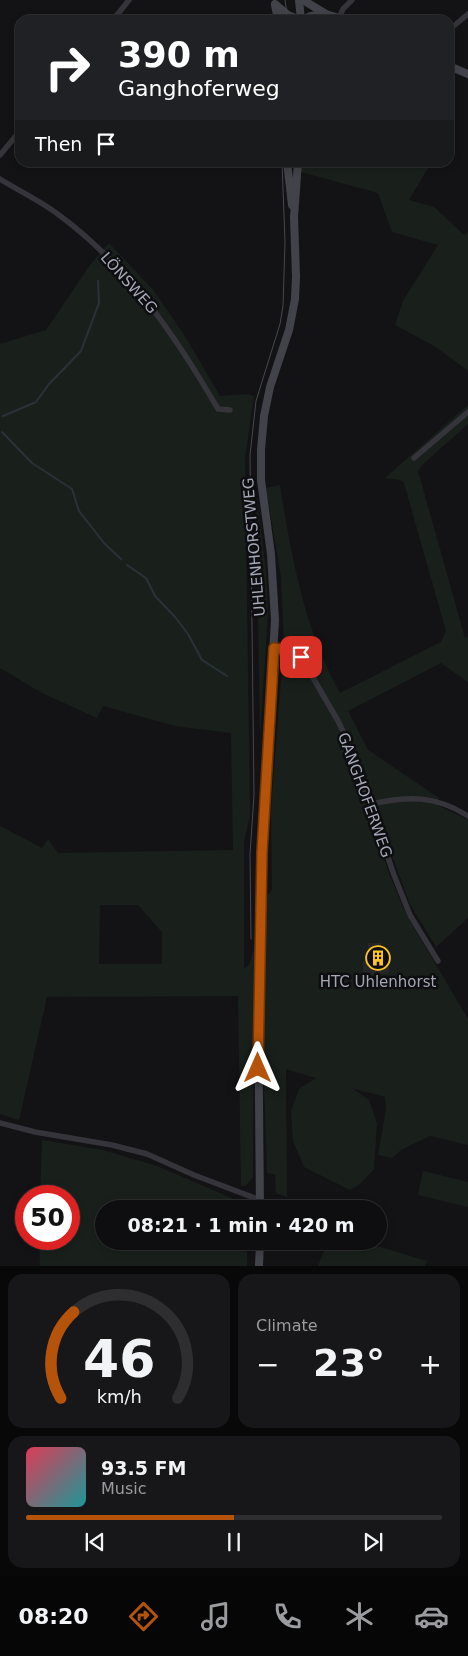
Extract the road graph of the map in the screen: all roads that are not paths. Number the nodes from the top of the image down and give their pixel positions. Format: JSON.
{"nodes":[{"id":1,"x":129,"y":0,"type":"edge"},
{"id":2,"x":299,"y":0,"type":"edge"},
{"id":3,"x":303,"y":0,"type":"edge"},
{"id":4,"x":352,"y":0,"type":"edge"},
{"id":5,"x":274,"y":2,"type":"edge"},
{"id":6,"x":326,"y":14,"type":"junction"},
{"id":7,"x":468,"y":14,"type":"edge"},
{"id":8,"x":117,"y":15,"type":"edge"},
{"id":9,"x":277,"y":15,"type":"edge"},
{"id":10,"x":288,"y":15,"type":"edge"},
{"id":11,"x":300,"y":15,"type":"edge"},
{"id":12,"x":318,"y":15,"type":"edge"},
{"id":13,"x":329,"y":15,"type":"edge"},
{"id":14,"x":342,"y":15,"type":"edge"},
{"id":15,"x":454,"y":26,"type":"edge"},
{"id":16,"x":454,"y":68,"type":"edge"},
{"id":17,"x":468,"y":74,"type":"edge"},
{"id":18,"x":15,"y":137,"type":"edge"},
{"id":19,"x":0,"y":155,"type":"edge"},
{"id":20,"x":288,"y":167,"type":"edge"},
{"id":21,"x":298,"y":167,"type":"edge"},
{"id":22,"x":0,"y":179,"type":"edge"},
{"id":23,"x":294,"y":217,"type":"junction"},
{"id":24,"x":230,"y":410,"type":"dead end"},
{"id":25,"x":468,"y":412,"type":"edge"},
{"id":26,"x":414,"y":458,"type":"dead end"},
{"id":27,"x":274,"y":648,"type":"junction"},
{"id":28,"x":371,"y":804,"type":"junction"},
{"id":29,"x":468,"y":816,"type":"edge"},
{"id":30,"x":438,"y":961,"type":"dead end"},
{"id":31,"x":0,"y":1124,"type":"edge"},
{"id":32,"x":260,"y":1200,"type":"joint"},
{"id":33,"x":260,"y":1250,"type":"edge"},
{"id":34,"x":259,"y":1266,"type":"edge"}],
"edges":[{"from":1,"to":8,"type":"street"},
{"from":2,"to":11,"type":"main road"},
{"from":3,"to":6,"type":"main road"},
{"from":4,"to":14,"type":"street"},
{"from":5,"to":9,"type":"main road"},
{"from":5,"to":10,"type":"main road"},
{"from":6,"to":12,"type":"main road"},
{"from":6,"to":13,"type":"main road"},
{"from":7,"to":15,"type":"street"},
{"from":16,"to":17,"type":"main road"},
{"from":18,"to":19,"type":"street"},
{"from":20,"to":23,"type":"main road","name":"UHLENHORSTWEG"},
{"from":21,"to":23,"type":"main road","name":"UHLENHORSTWEG"},
{"from":22,"to":24,"type":"street","name":"LÖNSWEG"},
{"from":23,"to":27,"type":"main road","name":"UHLENHORSTWEG"},
{"from":25,"to":26,"type":"street"},
{"from":27,"to":28,"type":"street","name":"GANGHOFERWEG"},
{"from":27,"to":32,"type":"main road","name":"UHLENHORSTWEG"},
{"from":28,"to":29,"type":"street"},
{"from":28,"to":30,"type":"street","name":"GANGHOFERWEG"},
{"from":31,"to":32,"type":"street"},
{"from":33,"to":34,"type":"main road"}]}
